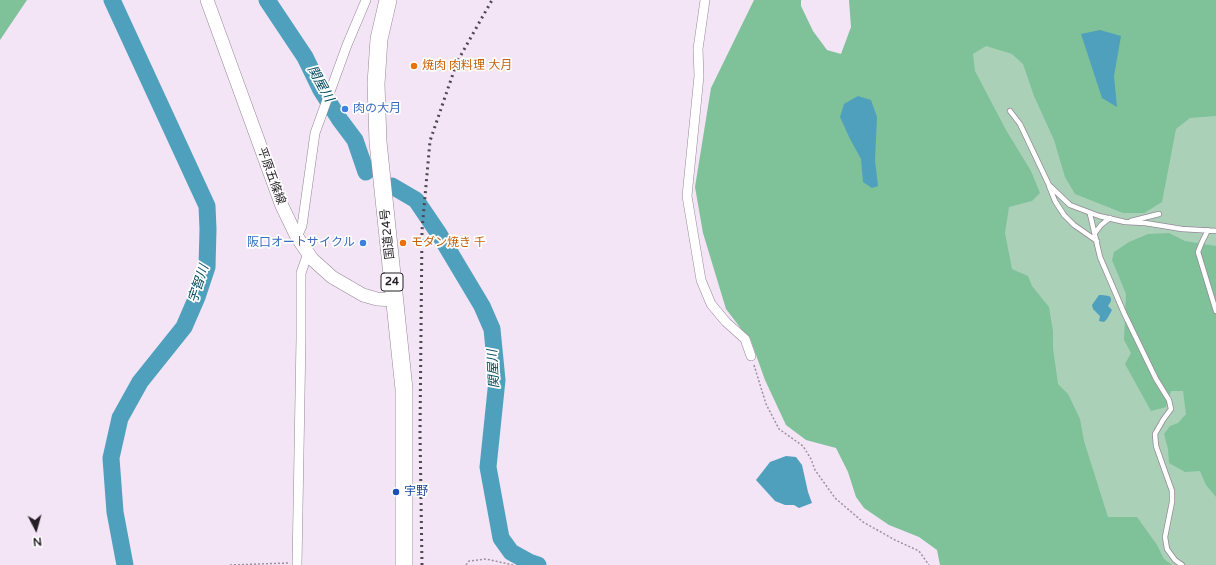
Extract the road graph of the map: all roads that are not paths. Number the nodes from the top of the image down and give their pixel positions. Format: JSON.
{"nodes":[{"id":1,"x":207,"y":0,"type":"edge"},
{"id":2,"x":366,"y":0,"type":"edge"},
{"id":3,"x":388,"y":0,"type":"edge"},
{"id":4,"x":705,"y":0,"type":"edge"},
{"id":5,"x":1010,"y":111,"type":"dead end"},
{"id":6,"x":1049,"y":185,"type":"junction"},
{"id":7,"x":1090,"y":214,"type":"junction"},
{"id":8,"x":1159,"y":214,"type":"dead end"},
{"id":9,"x":1110,"y":218,"type":"junction"},
{"id":10,"x":1125,"y":222,"type":"junction"},
{"id":11,"x":1208,"y":230,"type":"junction"},
{"id":12,"x":1216,"y":230,"type":"edge"},
{"id":13,"x":1095,"y":233,"type":"junction"},
{"id":14,"x":297,"y":237,"type":"junction"},
{"id":15,"x":1097,"y":241,"type":"junction"},
{"id":16,"x":308,"y":253,"type":"junction"},
{"id":17,"x":394,"y":300,"type":"junction"},
{"id":18,"x":1216,"y":311,"type":"edge"},
{"id":19,"x":751,"y":356,"type":"road end"},
{"id":20,"x":297,"y":564,"type":"edge"},
{"id":21,"x":404,"y":565,"type":"edge"},
{"id":22,"x":1182,"y":565,"type":"edge"}],
"edges":[{"from":1,"to":14,"type":"main road","name":"平原五條線"},
{"from":2,"to":14,"type":"street"},
{"from":3,"to":17,"type":"highway","name":"国道24号","number":"24"},
{"from":4,"to":19,"type":"street"},
{"from":5,"to":6,"type":"lane"},
{"from":6,"to":7,"type":"lane"},
{"from":6,"to":15,"type":"lane"},
{"from":7,"to":9,"type":"lane"},
{"from":7,"to":13,"type":"lane"},
{"from":8,"to":10,"type":"lane"},
{"from":9,"to":10,"type":"lane"},
{"from":9,"to":13,"type":"lane"},
{"from":10,"to":11,"type":"lane"},
{"from":11,"to":12,"type":"lane"},
{"from":11,"to":18,"type":"lane"},
{"from":13,"to":15,"type":"lane"},
{"from":14,"to":16,"type":"main road","name":"平原五條線"},
{"from":15,"to":22,"type":"lane"},
{"from":16,"to":17,"type":"main road","name":"平原五條線"},
{"from":16,"to":20,"type":"street"},
{"from":17,"to":21,"type":"highway","name":"国道24号","number":"24"}]}
